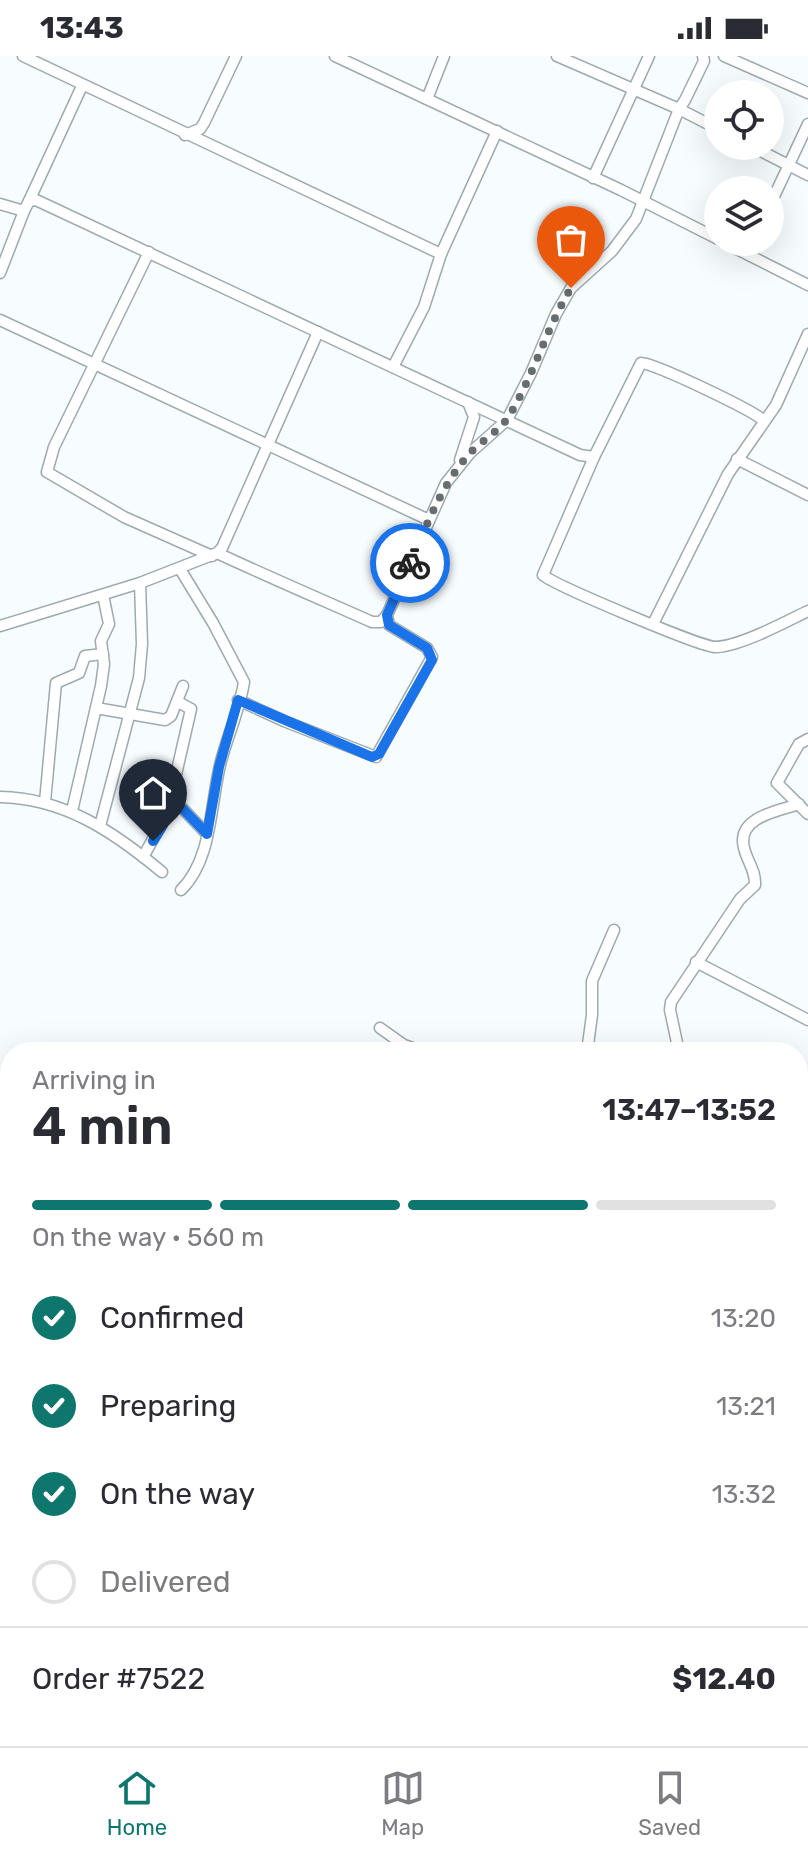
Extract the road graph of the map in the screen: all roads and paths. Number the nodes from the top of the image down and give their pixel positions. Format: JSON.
{"nodes":[{"id":1,"x":23,"y":56,"type":"edge"},
{"id":2,"x":236,"y":56,"type":"edge"},
{"id":3,"x":335,"y":56,"type":"edge"},
{"id":4,"x":444,"y":56,"type":"edge"},
{"id":5,"x":557,"y":56,"type":"edge"},
{"id":6,"x":649,"y":56,"type":"edge"},
{"id":7,"x":703,"y":56,"type":"edge"},
{"id":8,"x":724,"y":56,"type":"edge"},
{"id":9,"x":744,"y":60,"type":"edge"},
{"id":10,"x":82,"y":86,"type":"junction"},
{"id":11,"x":633,"y":89,"type":"junction"},
{"id":12,"x":808,"y":93,"type":"edge"},
{"id":13,"x":427,"y":99,"type":"junction"},
{"id":14,"x":679,"y":109,"type":"junction"},
{"id":15,"x":704,"y":122,"type":"edge"},
{"id":16,"x":808,"y":124,"type":"edge"},
{"id":17,"x":497,"y":131,"type":"junction"},
{"id":18,"x":185,"y":135,"type":"junction"},
{"id":19,"x":778,"y":160,"type":"edge"},
{"id":20,"x":788,"y":165,"type":"junction"},
{"id":21,"x":808,"y":175,"type":"edge"},
{"id":22,"x":783,"y":176,"type":"edge"},
{"id":23,"x":593,"y":178,"type":"junction"},
{"id":24,"x":642,"y":202,"type":"junction"},
{"id":25,"x":0,"y":204,"type":"edge"},
{"id":26,"x":26,"y":206,"type":"junction"},
{"id":27,"x":704,"y":233,"type":"edge"},
{"id":28,"x":149,"y":252,"type":"junction"},
{"id":29,"x":441,"y":254,"type":"junction"},
{"id":30,"x":752,"y":256,"type":"edge"},
{"id":31,"x":0,"y":273,"type":"edge"},
{"id":32,"x":808,"y":285,"type":"edge"},
{"id":33,"x":0,"y":320,"type":"edge"},
{"id":34,"x":318,"y":332,"type":"junction"},
{"id":35,"x":808,"y":334,"type":"edge"},
{"id":36,"x":803,"y":356,"type":"edge"},
{"id":37,"x":93,"y":364,"type":"junction"},
{"id":38,"x":394,"y":365,"type":"junction"},
{"id":39,"x":468,"y":402,"type":"junction"},
{"id":40,"x":507,"y":420,"type":"junction"},
{"id":41,"x":763,"y":420,"type":"junction"},
{"id":42,"x":269,"y":446,"type":"junction"},
{"id":43,"x":594,"y":457,"type":"junction"},
{"id":44,"x":737,"y":459,"type":"junction"},
{"id":45,"x":455,"y":471,"type":"junction"},
{"id":46,"x":808,"y":495,"type":"edge"},
{"id":47,"x":429,"y":520,"type":"junction"},
{"id":48,"x":214,"y":554,"type":"junction"},
{"id":49,"x":180,"y":569,"type":"junction"},
{"id":50,"x":140,"y":583,"type":"junction"},
{"id":51,"x":103,"y":595,"type":"junction"},
{"id":52,"x":808,"y":611,"type":"edge"},
{"id":53,"x":387,"y":615,"type":"junction"},
{"id":54,"x":653,"y":624,"type":"junction"},
{"id":55,"x":0,"y":626,"type":"edge"},
{"id":56,"x":103,"y":654,"type":"junction"},
{"id":57,"x":183,"y":686,"type":"dead end"},
{"id":58,"x":238,"y":700,"type":"junction"},
{"id":59,"x":178,"y":702,"type":"junction"},
{"id":60,"x":96,"y":708,"type":"junction"},
{"id":61,"x":130,"y":714,"type":"junction"},
{"id":62,"x":808,"y":739,"type":"edge"},
{"id":63,"x":0,"y":797,"type":"edge"},
{"id":64,"x":45,"y":802,"type":"junction"},
{"id":65,"x":169,"y":804,"type":"junction"},
{"id":66,"x":799,"y":804,"type":"junction"},
{"id":67,"x":72,"y":811,"type":"junction"},
{"id":68,"x":808,"y":814,"type":"edge"},
{"id":69,"x":100,"y":826,"type":"junction"},
{"id":70,"x":207,"y":834,"type":"junction"},
{"id":71,"x":143,"y":857,"type":"junction"},
{"id":72,"x":162,"y":872,"type":"dead end"},
{"id":73,"x":181,"y":890,"type":"dead end"},
{"id":74,"x":614,"y":930,"type":"dead end"},
{"id":75,"x":696,"y":962,"type":"junction"},
{"id":76,"x":808,"y":1020,"type":"edge"},
{"id":77,"x":380,"y":1028,"type":"dead end"},
{"id":78,"x":400,"y":1042,"type":"edge"},
{"id":79,"x":588,"y":1042,"type":"edge"},
{"id":80,"x":677,"y":1042,"type":"edge"}],
"edges":[{"from":1,"to":10,"type":"street"},
{"from":2,"to":18,"type":"street"},
{"from":3,"to":13,"type":"street"},
{"from":4,"to":13,"type":"street"},
{"from":5,"to":11,"type":"street"},
{"from":6,"to":11,"type":"street"},
{"from":7,"to":14,"type":"street"},
{"from":8,"to":9,"type":"street"},
{"from":9,"to":12,"type":"street"},
{"from":10,"to":18,"type":"street"},
{"from":10,"to":26,"type":"street"},
{"from":11,"to":14,"type":"street"},
{"from":11,"to":23,"type":"street"},
{"from":13,"to":17,"type":"street"},
{"from":14,"to":15,"type":"street"},
{"from":14,"to":24,"type":"street"},
{"from":16,"to":20,"type":"street"},
{"from":17,"to":23,"type":"street"},
{"from":17,"to":29,"type":"street"},
{"from":18,"to":29,"type":"street"},
{"from":19,"to":20,"type":"street"},
{"from":20,"to":21,"type":"street"},
{"from":20,"to":22,"type":"street"},
{"from":23,"to":24,"type":"street"},
{"from":24,"to":27,"type":"street"},
{"from":24,"to":40,"type":"street"},
{"from":25,"to":26,"type":"street"},
{"from":26,"to":28,"type":"street"},
{"from":26,"to":31,"type":"street"},
{"from":28,"to":34,"type":"street"},
{"from":28,"to":37,"type":"street"},
{"from":29,"to":38,"type":"street"},
{"from":30,"to":32,"type":"street"},
{"from":33,"to":37,"type":"street"},
{"from":34,"to":38,"type":"street"},
{"from":34,"to":42,"type":"street"},
{"from":35,"to":36,"type":"street"},
{"from":36,"to":41,"type":"street"},
{"from":37,"to":42,"type":"street"},
{"from":37,"to":48,"type":"street"},
{"from":38,"to":39,"type":"street"},
{"from":39,"to":40,"type":"street"},
{"from":39,"to":45,"type":"street"},
{"from":40,"to":43,"type":"street"},
{"from":40,"to":45,"type":"street"},
{"from":41,"to":43,"type":"street"},
{"from":41,"to":44,"type":"street"},
{"from":42,"to":47,"type":"street"},
{"from":42,"to":48,"type":"street"},
{"from":43,"to":54,"type":"street"},
{"from":44,"to":46,"type":"street"},
{"from":44,"to":54,"type":"street"},
{"from":45,"to":47,"type":"street"},
{"from":47,"to":53,"type":"street"},
{"from":48,"to":49,"type":"street"},
{"from":48,"to":53,"type":"street"},
{"from":49,"to":50,"type":"street"},
{"from":49,"to":58,"type":"street"},
{"from":50,"to":51,"type":"street"},
{"from":50,"to":61,"type":"street"},
{"from":51,"to":55,"type":"street"},
{"from":51,"to":56,"type":"street"},
{"from":52,"to":54,"type":"street"},
{"from":53,"to":58,"type":"street"},
{"from":56,"to":60,"type":"street"},
{"from":56,"to":64,"type":"street"},
{"from":57,"to":59,"type":"street"},
{"from":58,"to":70,"type":"street"},
{"from":59,"to":61,"type":"street"},
{"from":59,"to":65,"type":"street"},
{"from":60,"to":61,"type":"street"},
{"from":60,"to":67,"type":"street"},
{"from":61,"to":69,"type":"street"},
{"from":62,"to":66,"type":"street"},
{"from":63,"to":64,"type":"street"},
{"from":64,"to":67,"type":"street"},
{"from":65,"to":70,"type":"street"},
{"from":65,"to":71,"type":"street"},
{"from":66,"to":68,"type":"street"},
{"from":66,"to":75,"type":"street"},
{"from":67,"to":69,"type":"street"},
{"from":69,"to":71,"type":"street"},
{"from":70,"to":73,"type":"street"},
{"from":71,"to":72,"type":"street"},
{"from":74,"to":79,"type":"street"},
{"from":75,"to":76,"type":"street"},
{"from":75,"to":80,"type":"street"},
{"from":77,"to":78,"type":"street"}]}
